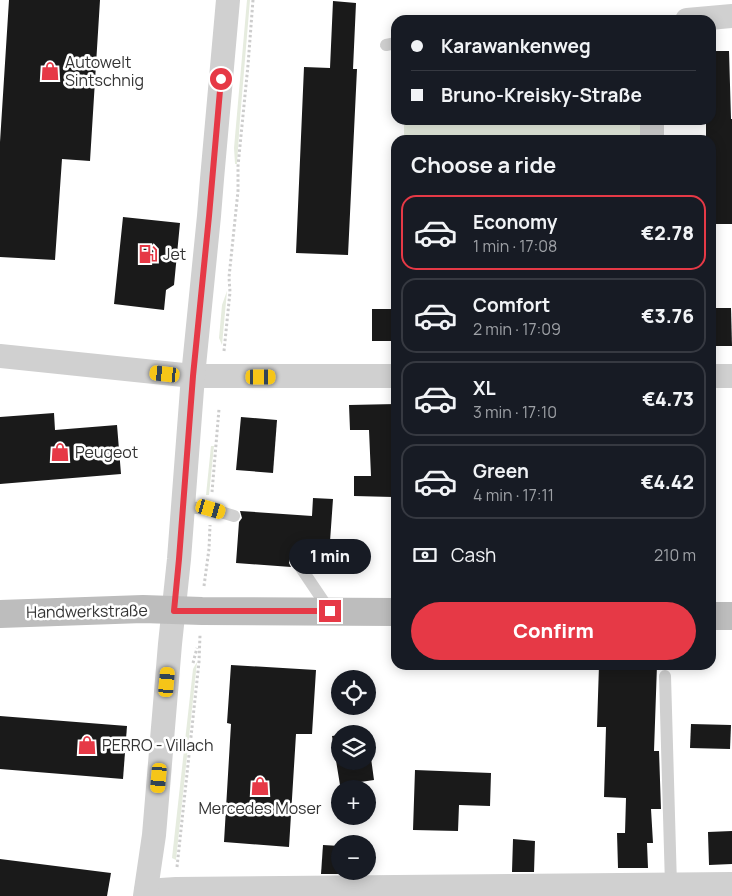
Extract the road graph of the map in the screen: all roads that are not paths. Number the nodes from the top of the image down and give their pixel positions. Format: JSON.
{"nodes":[{"id":1,"x":228,"y":0,"type":"edge"},
{"id":2,"x":732,"y":16,"type":"edge"},
{"id":3,"x":716,"y":17,"type":"edge"},
{"id":4,"x":0,"y":356,"type":"edge"},
{"id":5,"x":193,"y":376,"type":"junction"},
{"id":6,"x":391,"y":376,"type":"edge"},
{"id":7,"x":716,"y":376,"type":"edge"},
{"id":8,"x":732,"y":376,"type":"edge"},
{"id":9,"x":183,"y":507,"type":"junction"},
{"id":10,"x":234,"y":516,"type":"dead end"},
{"id":11,"x":297,"y":562,"type":"dead end"},
{"id":12,"x":174,"y":611,"type":"junction"},
{"id":13,"x":330,"y":611,"type":"junction"},
{"id":14,"x":391,"y":612,"type":"edge"},
{"id":15,"x":0,"y":614,"type":"edge"},
{"id":16,"x":716,"y":616,"type":"edge"},
{"id":17,"x":732,"y":616,"type":"edge"},
{"id":18,"x":665,"y":676,"type":"dead end"},
{"id":19,"x":732,"y":884,"type":"edge"},
{"id":20,"x":672,"y":885,"type":"junction"},
{"id":21,"x":146,"y":893,"type":"edge"}],
"edges":[{"from":1,"to":5,"type":"street"},
{"from":2,"to":3,"type":"street"},
{"from":4,"to":5,"type":"street"},
{"from":5,"to":6,"type":"street"},
{"from":5,"to":9,"type":"street"},
{"from":7,"to":8,"type":"street"},
{"from":9,"to":10,"type":"lane"},
{"from":9,"to":12,"type":"street"},
{"from":11,"to":13,"type":"lane"},
{"from":12,"to":13,"type":"street","name":"Handwerkstraße"},
{"from":12,"to":15,"type":"street","name":"Handwerkstraße"},
{"from":12,"to":21,"type":"street"},
{"from":13,"to":14,"type":"street","name":"Handwerkstraße"},
{"from":16,"to":17,"type":"street"},
{"from":18,"to":20,"type":"lane"},
{"from":19,"to":20,"type":"street"},
{"from":20,"to":21,"type":"street"}]}
